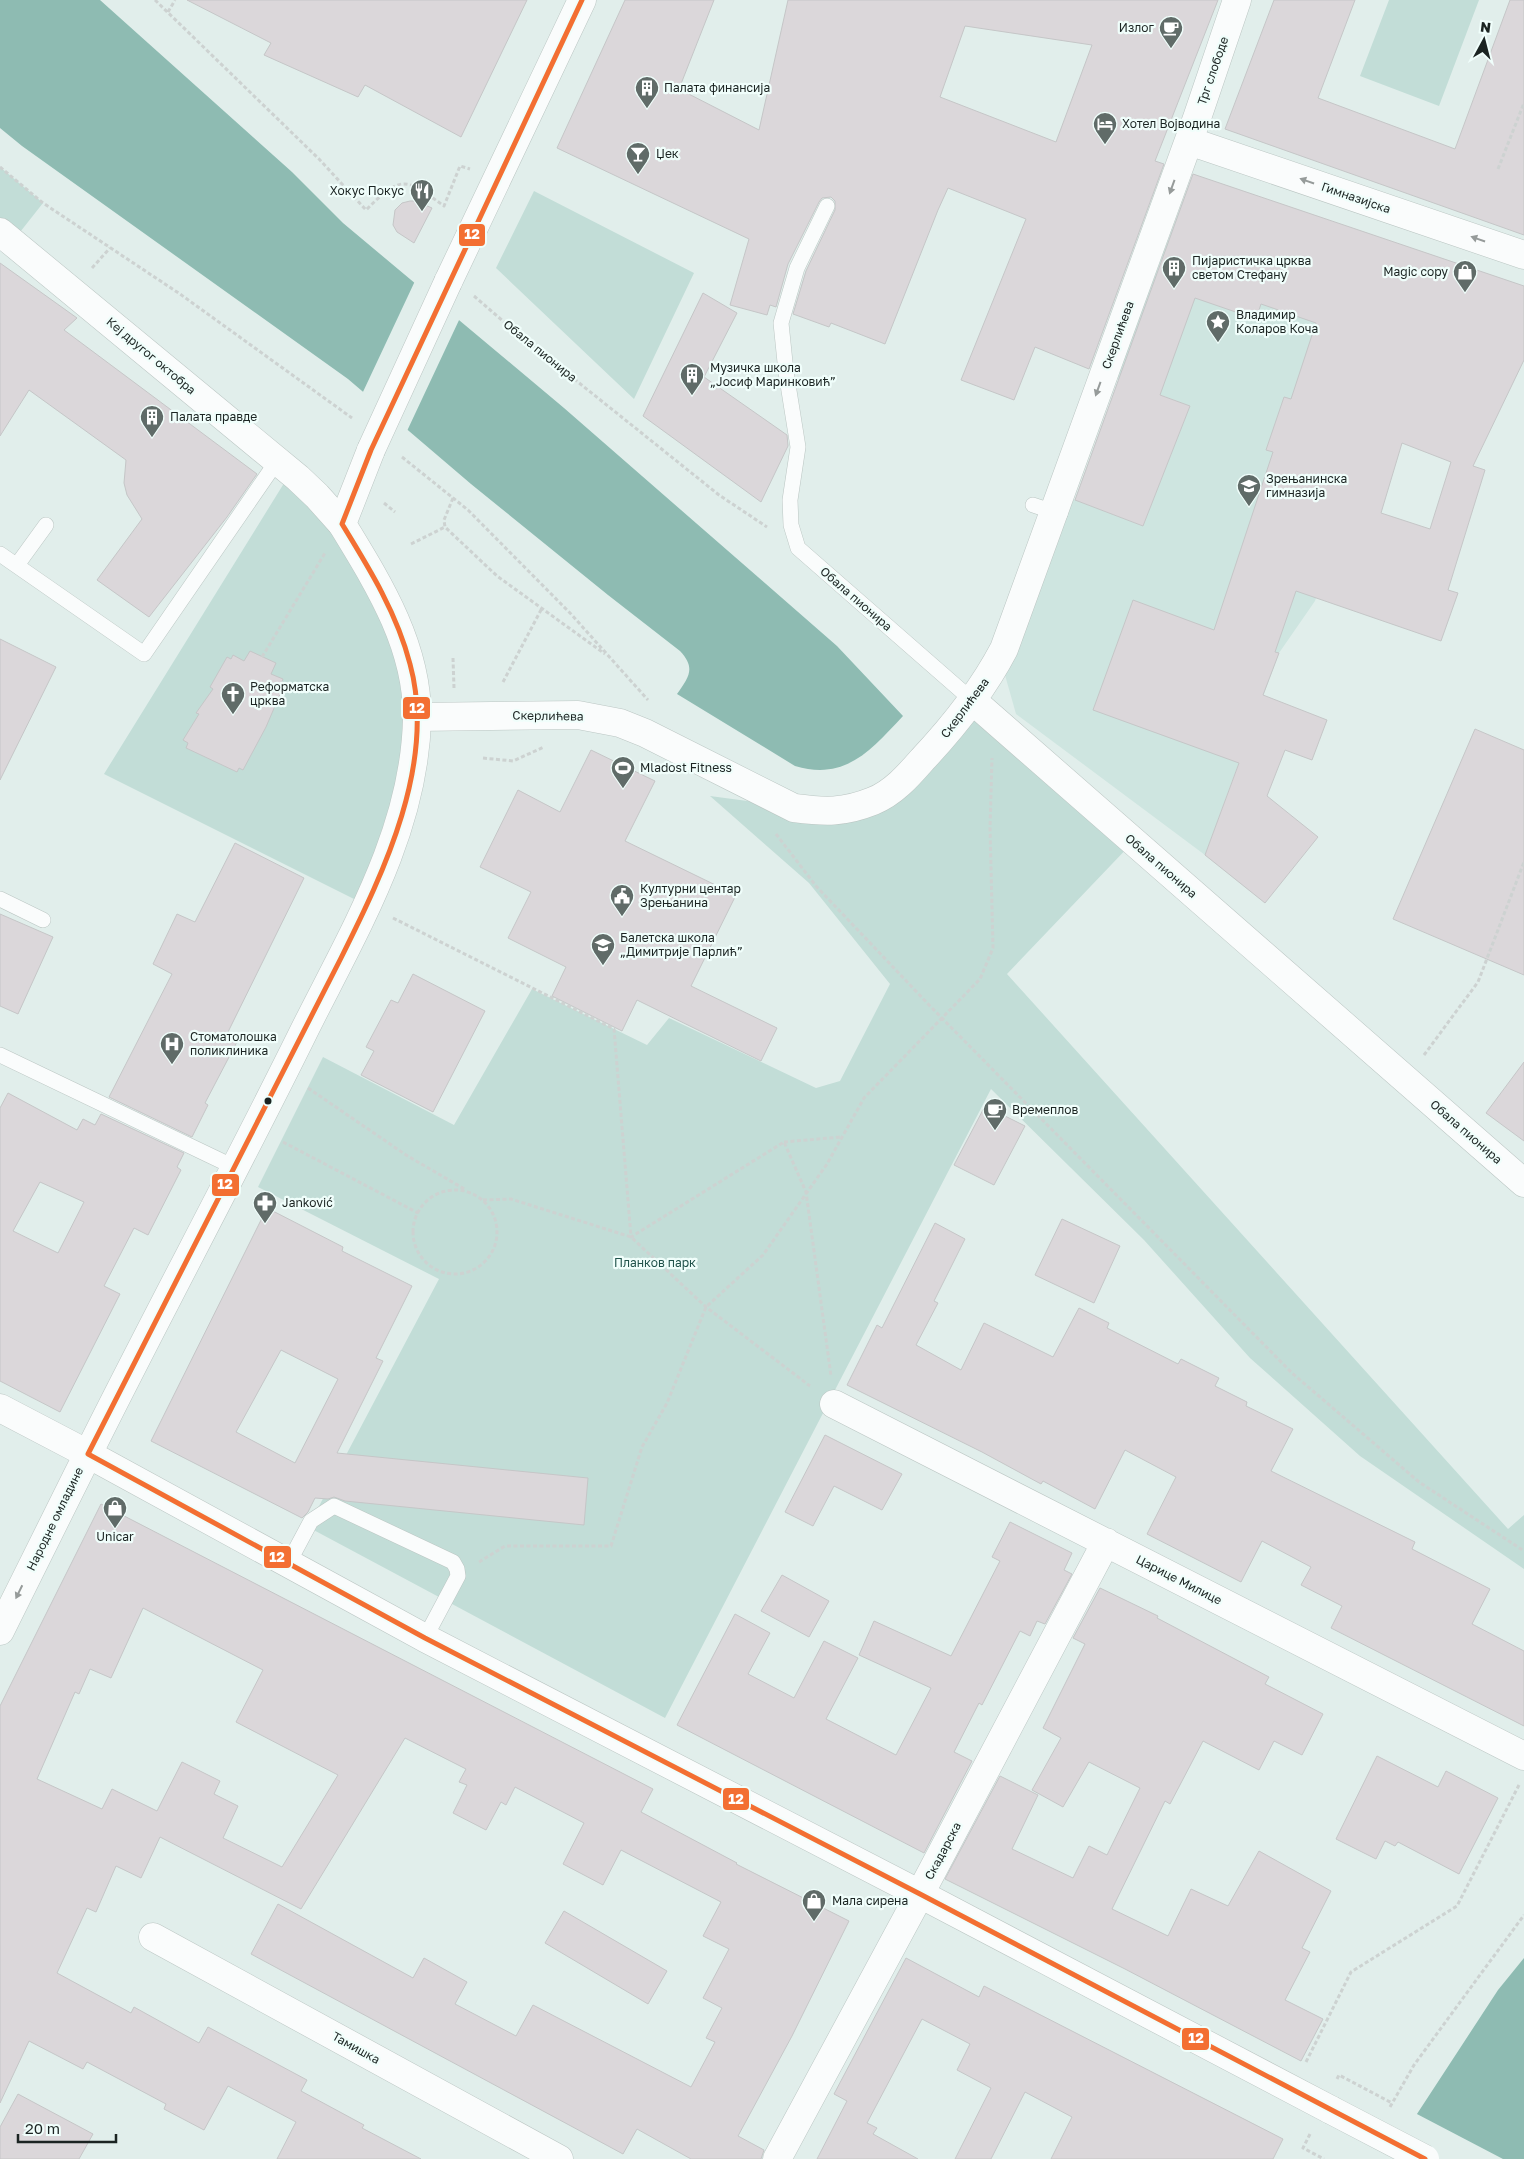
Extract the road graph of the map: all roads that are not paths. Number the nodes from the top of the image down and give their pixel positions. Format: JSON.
{"nodes":[{"id":1,"x":582,"y":0,"type":"edge"},
{"id":2,"x":1238,"y":0,"type":"edge"},
{"id":3,"x":1189,"y":141,"type":"junction"},
{"id":4,"x":827,"y":206,"type":"dead end"},
{"id":5,"x":0,"y":232,"type":"edge"},
{"id":6,"x":1524,"y":255,"type":"edge"},
{"id":7,"x":277,"y":461,"type":"junction"},
{"id":8,"x":342,"y":524,"type":"junction"},
{"id":9,"x":46,"y":525,"type":"dead end"},
{"id":10,"x":0,"y":554,"type":"edge"},
{"id":11,"x":16,"y":565,"type":"junction"},
{"id":12,"x":973,"y":701,"type":"junction"},
{"id":13,"x":417,"y":717,"type":"junction"},
{"id":14,"x":0,"y":899,"type":"edge"},
{"id":15,"x":43,"y":920,"type":"dead end"},
{"id":16,"x":0,"y":1055,"type":"edge"},
{"id":17,"x":236,"y":1168,"type":"junction"},
{"id":18,"x":1524,"y":1183,"type":"edge"},
{"id":19,"x":834,"y":1404,"type":"road end"},
{"id":20,"x":0,"y":1408,"type":"edge"},
{"id":21,"x":88,"y":1454,"type":"junction"},
{"id":22,"x":1106,"y":1542,"type":"junction"},
{"id":23,"x":288,"y":1564,"type":"junction"},
{"id":24,"x":0,"y":1631,"type":"edge"},
{"id":25,"x":425,"y":1638,"type":"junction"},
{"id":26,"x":1524,"y":1756,"type":"edge"},
{"id":27,"x":920,"y":1894,"type":"junction"},
{"id":28,"x":153,"y":1937,"type":"dead end"},
{"id":29,"x":559,"y":2159,"type":"edge"},
{"id":30,"x":778,"y":2159,"type":"edge"},
{"id":31,"x":1425,"y":2159,"type":"edge"}],
"edges":[{"from":1,"to":8,"type":"street","bridge":true},
{"from":2,"to":3,"type":"street","name":"Трг слободе"},
{"from":6,"to":3,"type":"street","name":"Гимназијска","one_way":true},
{"from":3,"to":12,"type":"street","name":"Скерлићева","one_way":true},
{"from":4,"to":12,"type":"lane","name":"Обала пионира"},
{"from":5,"to":7,"type":"street","name":"Кеј другог октобра"},
{"from":7,"to":8,"type":"street","name":"Кеј другог октобра"},
{"from":7,"to":11,"type":"lane"},
{"from":8,"to":13,"type":"street","name":"Народне омладине"},
{"from":9,"to":11,"type":"lane"},
{"from":10,"to":11,"type":"lane"},
{"from":12,"to":13,"type":"street","name":"Скерлићева"},
{"from":12,"to":18,"type":"street","name":"Обала пионира"},
{"from":13,"to":17,"type":"street","name":"Народне омладине"},
{"from":14,"to":15,"type":"lane"},
{"from":16,"to":17,"type":"lane"},
{"from":17,"to":21,"type":"street","name":"Народне омладине"},
{"from":19,"to":22,"type":"street","name":"Царице Милице"},
{"from":20,"to":21,"type":"street"},
{"from":21,"to":23,"type":"street"},
{"from":21,"to":24,"type":"street","name":"Народне омладине","one_way":true},
{"from":22,"to":26,"type":"street","name":"Царице Милице"},
{"from":22,"to":27,"type":"street","name":"Скадарска"},
{"from":23,"to":25,"type":"street"},
{"from":23,"to":25,"type":"lane"},
{"from":25,"to":27,"type":"street"},
{"from":27,"to":30,"type":"street","name":"Скадарска"},
{"from":27,"to":31,"type":"street","bridge":true},
{"from":28,"to":29,"type":"street","name":"Тамишка"}]}
